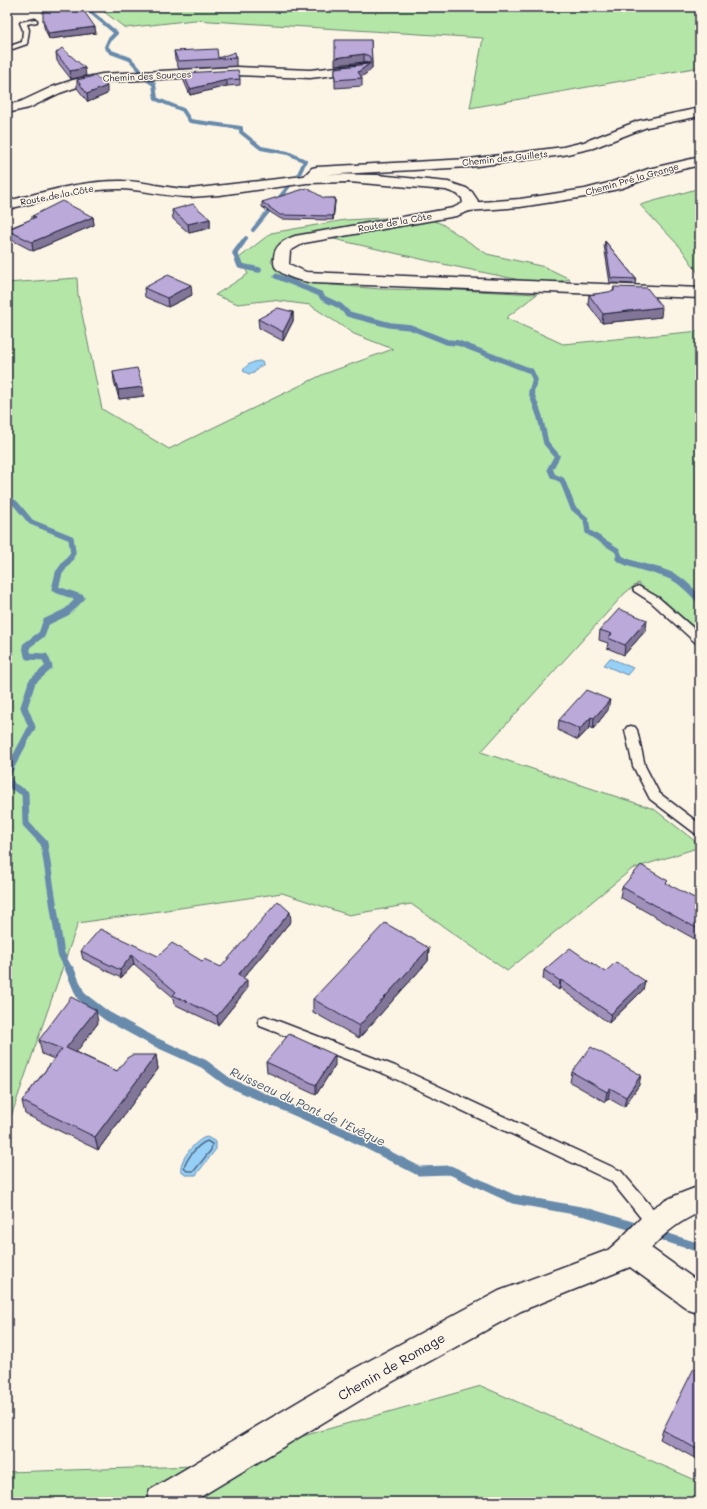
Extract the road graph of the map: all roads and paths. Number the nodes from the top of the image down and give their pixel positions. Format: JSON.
{"nodes":[{"id":1,"x":36,"y":21,"type":"dead end"},
{"id":2,"x":7,"y":50,"type":"edge"},
{"id":3,"x":364,"y":68,"type":"edge"},
{"id":4,"x":7,"y":109,"type":"edge"},
{"id":5,"x":700,"y":112,"type":"edge"},
{"id":6,"x":700,"y":161,"type":"edge"},
{"id":7,"x":308,"y":179,"type":"junction"},
{"id":8,"x":7,"y":205,"type":"edge"},
{"id":9,"x":468,"y":207,"type":"junction"},
{"id":10,"x":700,"y":292,"type":"edge"},
{"id":11,"x":638,"y":589,"type":"dead end"},
{"id":12,"x":700,"y":640,"type":"edge"},
{"id":13,"x":631,"y":730,"type":"dead end"},
{"id":14,"x":700,"y":831,"type":"edge"},
{"id":15,"x":265,"y":1022,"type":"dead end"},
{"id":16,"x":700,"y":1199,"type":"edge"},
{"id":17,"x":655,"y":1223,"type":"junction"},
{"id":18,"x":630,"y":1250,"type":"junction"},
{"id":19,"x":700,"y":1300,"type":"edge"},
{"id":20,"x":162,"y":1502,"type":"edge"}],
"edges":[{"from":1,"to":2,"type":"lane"},
{"from":3,"to":4,"type":"street","name":"Chemin des Sources"},
{"from":5,"to":7,"type":"street","name":"Chemin des Guillets"},
{"from":6,"to":9,"type":"street","name":"Chemin Pré la Grange"},
{"from":7,"to":8,"type":"street","name":"Route de la Côte"},
{"from":7,"to":9,"type":"street","name":"Route de la Côte"},
{"from":9,"to":10,"type":"street","name":"Route de la Côte"},
{"from":11,"to":12,"type":"lane"},
{"from":13,"to":14,"type":"lane"},
{"from":15,"to":17,"type":"lane"},
{"from":16,"to":17,"type":"street","name":"Chemin de Romage"},
{"from":17,"to":18,"type":"street","name":"Chemin de Romage"},
{"from":18,"to":19,"type":"street"},
{"from":18,"to":20,"type":"street","name":"Chemin de Romage"}]}
